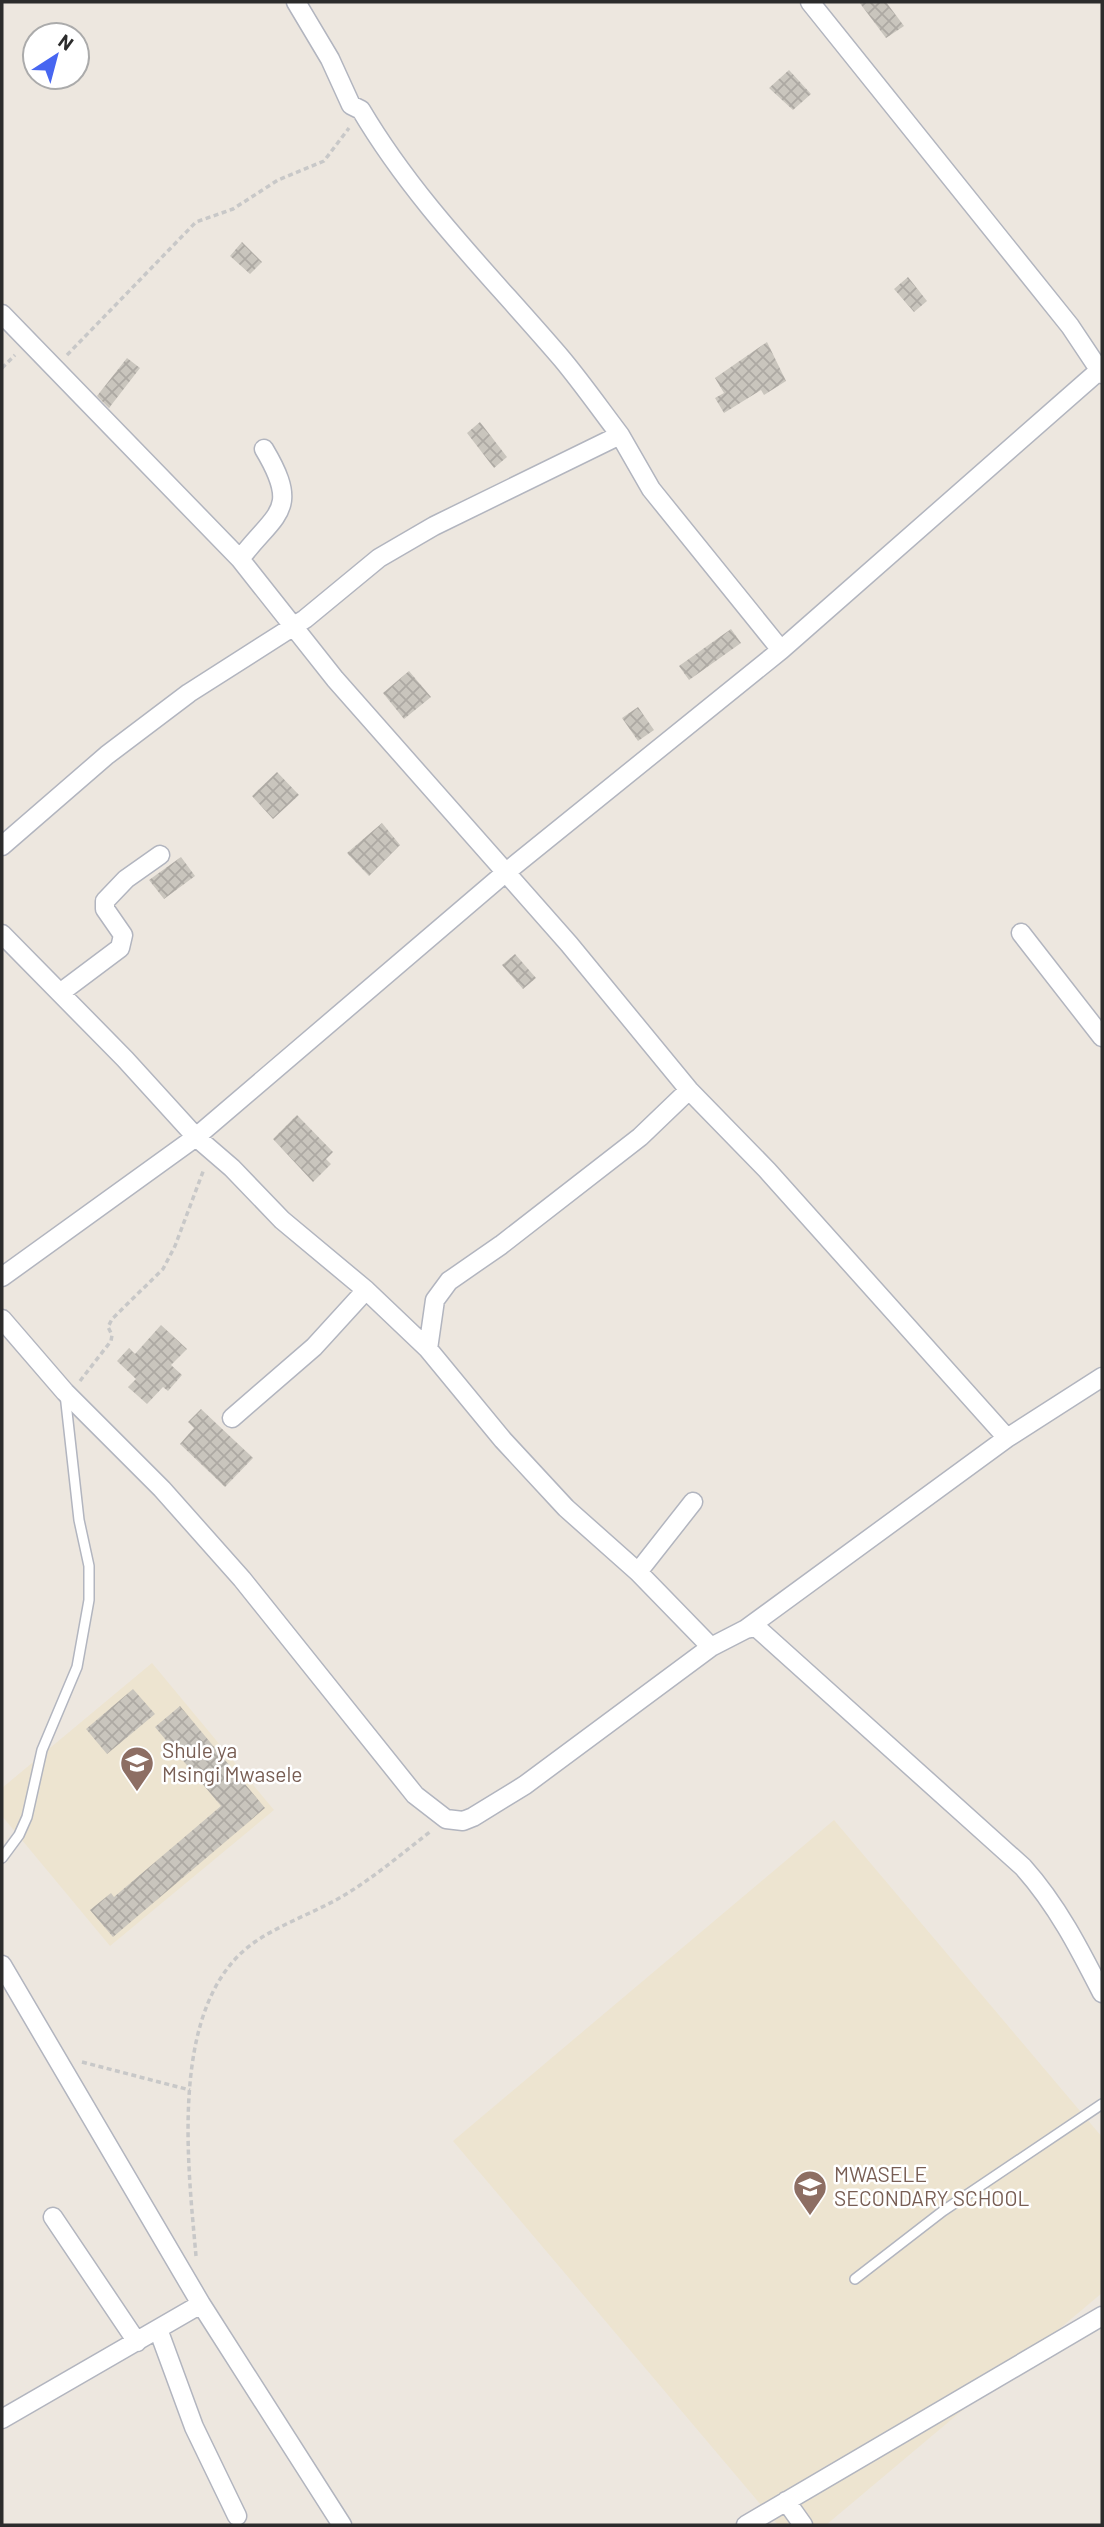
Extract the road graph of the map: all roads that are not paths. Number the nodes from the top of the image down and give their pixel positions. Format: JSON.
{"nodes":[{"id":1,"x":296,"y":2,"type":"edge"},
{"id":2,"x":810,"y":2,"type":"edge"},
{"id":3,"x":2,"y":314,"type":"edge"},
{"id":4,"x":1101,"y":371,"type":"edge"},
{"id":5,"x":620,"y":435,"type":"junction"},
{"id":6,"x":264,"y":449,"type":"dead end"},
{"id":7,"x":240,"y":559,"type":"junction"},
{"id":8,"x":294,"y":626,"type":"junction"},
{"id":9,"x":780,"y":650,"type":"junction"},
{"id":10,"x":2,"y":846,"type":"edge"},
{"id":11,"x":160,"y":855,"type":"dead end"},
{"id":12,"x":505,"y":873,"type":"junction"},
{"id":13,"x":1021,"y":933,"type":"dead end"},
{"id":14,"x":2,"y":934,"type":"edge"},
{"id":15,"x":60,"y":993,"type":"junction"},
{"id":16,"x":1102,"y":1037,"type":"edge"},
{"id":17,"x":689,"y":1090,"type":"junction"},
{"id":18,"x":196,"y":1137,"type":"junction"},
{"id":19,"x":2,"y":1276,"type":"edge"},
{"id":20,"x":366,"y":1290,"type":"junction"},
{"id":21,"x":2,"y":1319,"type":"edge"},
{"id":22,"x":428,"y":1349,"type":"junction"},
{"id":23,"x":1102,"y":1377,"type":"edge"},
{"id":24,"x":66,"y":1393,"type":"junction"},
{"id":25,"x":232,"y":1418,"type":"dead end"},
{"id":26,"x":1007,"y":1438,"type":"junction"},
{"id":27,"x":693,"y":1502,"type":"dead end"},
{"id":28,"x":638,"y":1572,"type":"junction"},
{"id":29,"x":746,"y":1629,"type":"junction"},
{"id":30,"x":711,"y":1647,"type":"junction"},
{"id":31,"x":2,"y":1858,"type":"edge"},
{"id":32,"x":2,"y":1965,"type":"edge"},
{"id":33,"x":1102,"y":1993,"type":"edge"},
{"id":34,"x":1102,"y":2104,"type":"edge"},
{"id":35,"x":52,"y":2217,"type":"dead end"},
{"id":36,"x":855,"y":2279,"type":"dead end"},
{"id":37,"x":201,"y":2304,"type":"junction"},
{"id":38,"x":1102,"y":2316,"type":"edge"},
{"id":39,"x":158,"y":2329,"type":"junction"},
{"id":40,"x":137,"y":2342,"type":"junction"},
{"id":41,"x":2,"y":2419,"type":"edge"},
{"id":42,"x":786,"y":2501,"type":"junction"},
{"id":43,"x":237,"y":2516,"type":"dead end"},
{"id":44,"x":342,"y":2525,"type":"edge"},
{"id":45,"x":746,"y":2525,"type":"edge"},
{"id":46,"x":803,"y":2525,"type":"edge"}],
"edges":[{"from":1,"to":5,"type":"street"},
{"from":2,"to":4,"type":"street"},
{"from":3,"to":7,"type":"street"},
{"from":4,"to":9,"type":"street"},
{"from":5,"to":8,"type":"street"},
{"from":5,"to":9,"type":"street"},
{"from":6,"to":7,"type":"street"},
{"from":7,"to":8,"type":"street"},
{"from":8,"to":10,"type":"street"},
{"from":8,"to":12,"type":"street"},
{"from":9,"to":12,"type":"street"},
{"from":11,"to":15,"type":"street"},
{"from":12,"to":17,"type":"street"},
{"from":12,"to":18,"type":"street"},
{"from":13,"to":16,"type":"street"},
{"from":14,"to":15,"type":"street"},
{"from":15,"to":18,"type":"street"},
{"from":17,"to":22,"type":"street"},
{"from":17,"to":26,"type":"street"},
{"from":18,"to":19,"type":"street"},
{"from":18,"to":20,"type":"street"},
{"from":20,"to":22,"type":"street"},
{"from":20,"to":25,"type":"street"},
{"from":21,"to":24,"type":"street"},
{"from":22,"to":28,"type":"street"},
{"from":23,"to":26,"type":"street"},
{"from":24,"to":30,"type":"street"},
{"from":24,"to":31,"type":"lane"},
{"from":26,"to":29,"type":"street"},
{"from":27,"to":28,"type":"street"},
{"from":28,"to":30,"type":"street"},
{"from":29,"to":30,"type":"street"},
{"from":29,"to":33,"type":"street"},
{"from":32,"to":37,"type":"street"},
{"from":34,"to":36,"type":"lane"},
{"from":35,"to":40,"type":"street"},
{"from":37,"to":39,"type":"street"},
{"from":37,"to":44,"type":"street"},
{"from":38,"to":42,"type":"street"},
{"from":39,"to":40,"type":"street"},
{"from":39,"to":43,"type":"street"},
{"from":40,"to":41,"type":"street"},
{"from":42,"to":45,"type":"street"},
{"from":42,"to":46,"type":"street"}]}
